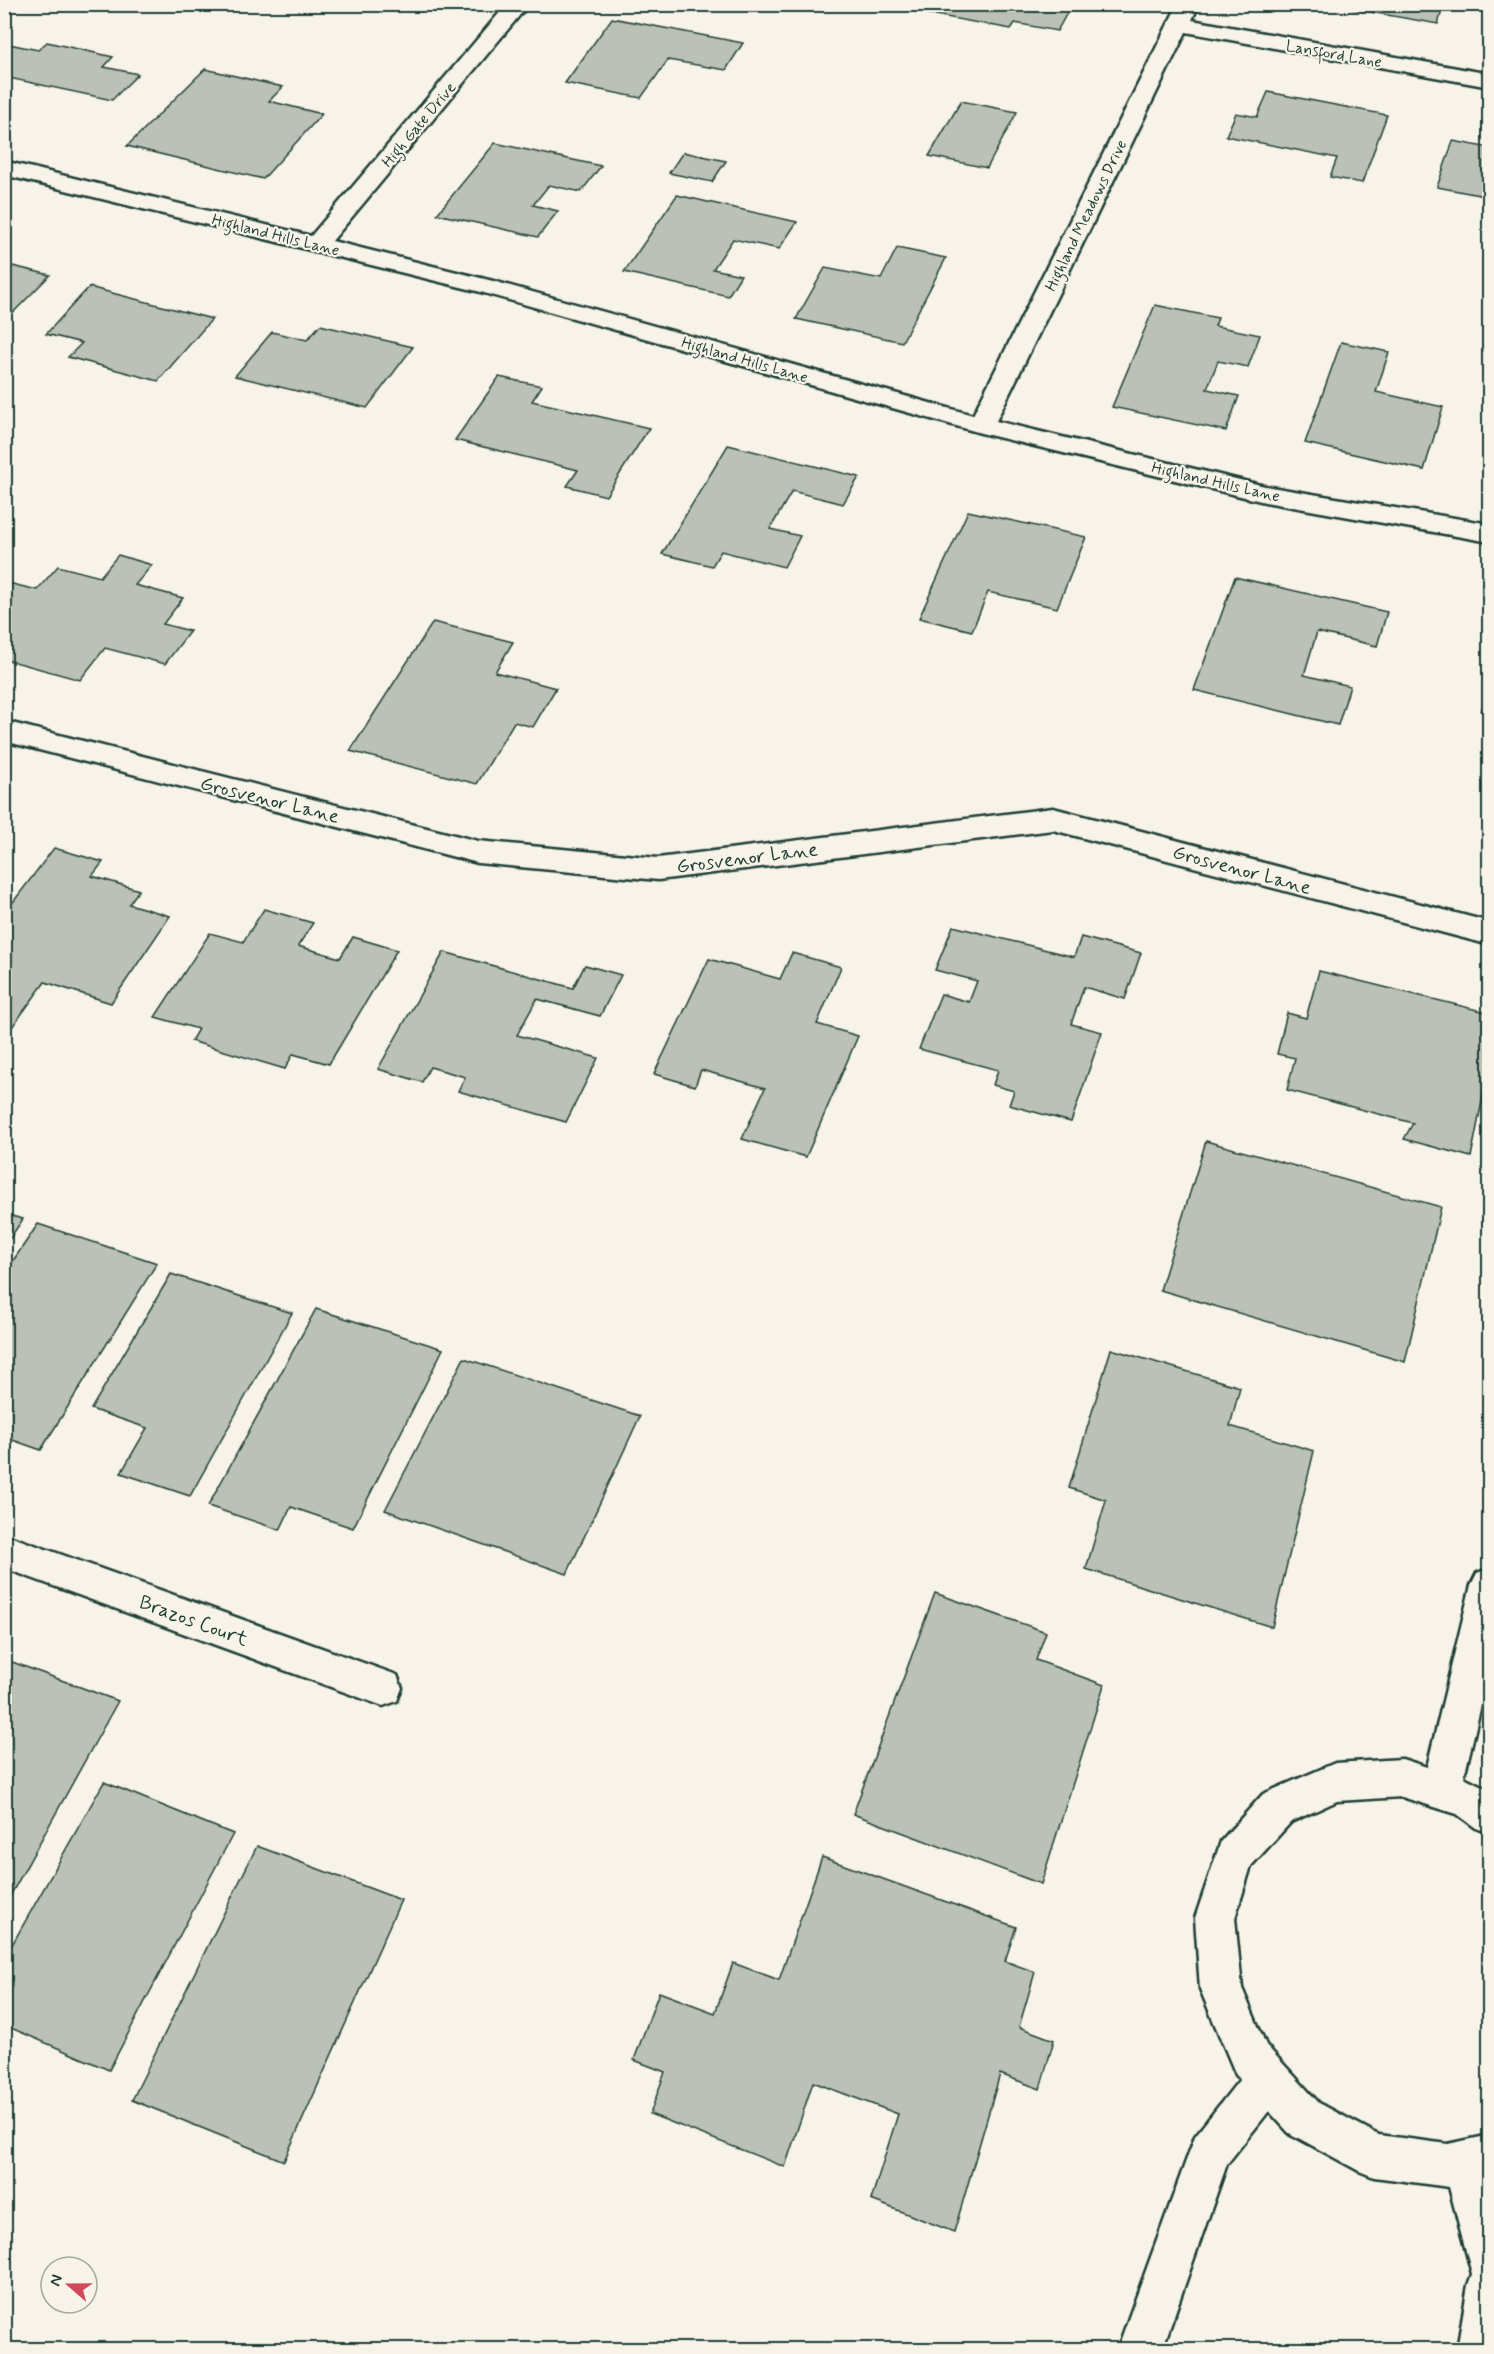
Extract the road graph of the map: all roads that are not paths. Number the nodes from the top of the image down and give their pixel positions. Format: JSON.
{"nodes":[{"id":1,"x":519,"y":4,"type":"edge"},
{"id":2,"x":1184,"y":14,"type":"edge"},
{"id":3,"x":1490,"y":81,"type":"edge"},
{"id":4,"x":4,"y":168,"type":"edge"},
{"id":5,"x":318,"y":243,"type":"junction"},
{"id":6,"x":981,"y":425,"type":"junction"},
{"id":7,"x":1490,"y":533,"type":"edge"},
{"id":8,"x":4,"y":731,"type":"edge"},
{"id":9,"x":1490,"y":934,"type":"edge"},
{"id":10,"x":4,"y":1551,"type":"edge"},
{"id":11,"x":1490,"y":1585,"type":"edge"},
{"id":12,"x":383,"y":1688,"type":"dead end"},
{"id":13,"x":1441,"y":1790,"type":"junction"},
{"id":14,"x":1490,"y":1814,"type":"edge"},
{"id":15,"x":1268,"y":2078,"type":"junction"},
{"id":16,"x":1477,"y":2159,"type":"edge"},
{"id":17,"x":1490,"y":2264,"type":"edge"},
{"id":18,"x":1490,"y":2285,"type":"edge"},
{"id":19,"x":1139,"y":2349,"type":"edge"},
{"id":20,"x":1479,"y":2349,"type":"edge"}],
"edges":[{"from":1,"to":5,"type":"street","name":"High Gate Drive"},
{"from":2,"to":3,"type":"street","name":"Lansford Lane"},
{"from":2,"to":6,"type":"street","name":"Highland Meadows Drive"},
{"from":4,"to":5,"type":"street","name":"Highland Hills Lane"},
{"from":5,"to":6,"type":"street","name":"Highland Hills Lane"},
{"from":6,"to":7,"type":"street","name":"Highland Hills Lane"},
{"from":8,"to":9,"type":"street","name":"Grosvenor Lane"},
{"from":10,"to":12,"type":"street","name":"Brazos Court"},
{"from":11,"to":13,"type":"street"},
{"from":13,"to":14,"type":"street"},
{"from":13,"to":15,"type":"street"},
{"from":15,"to":16,"type":"street"},
{"from":15,"to":19,"type":"street"},
{"from":16,"to":17,"type":"street"},
{"from":18,"to":20,"type":"street"}]}
